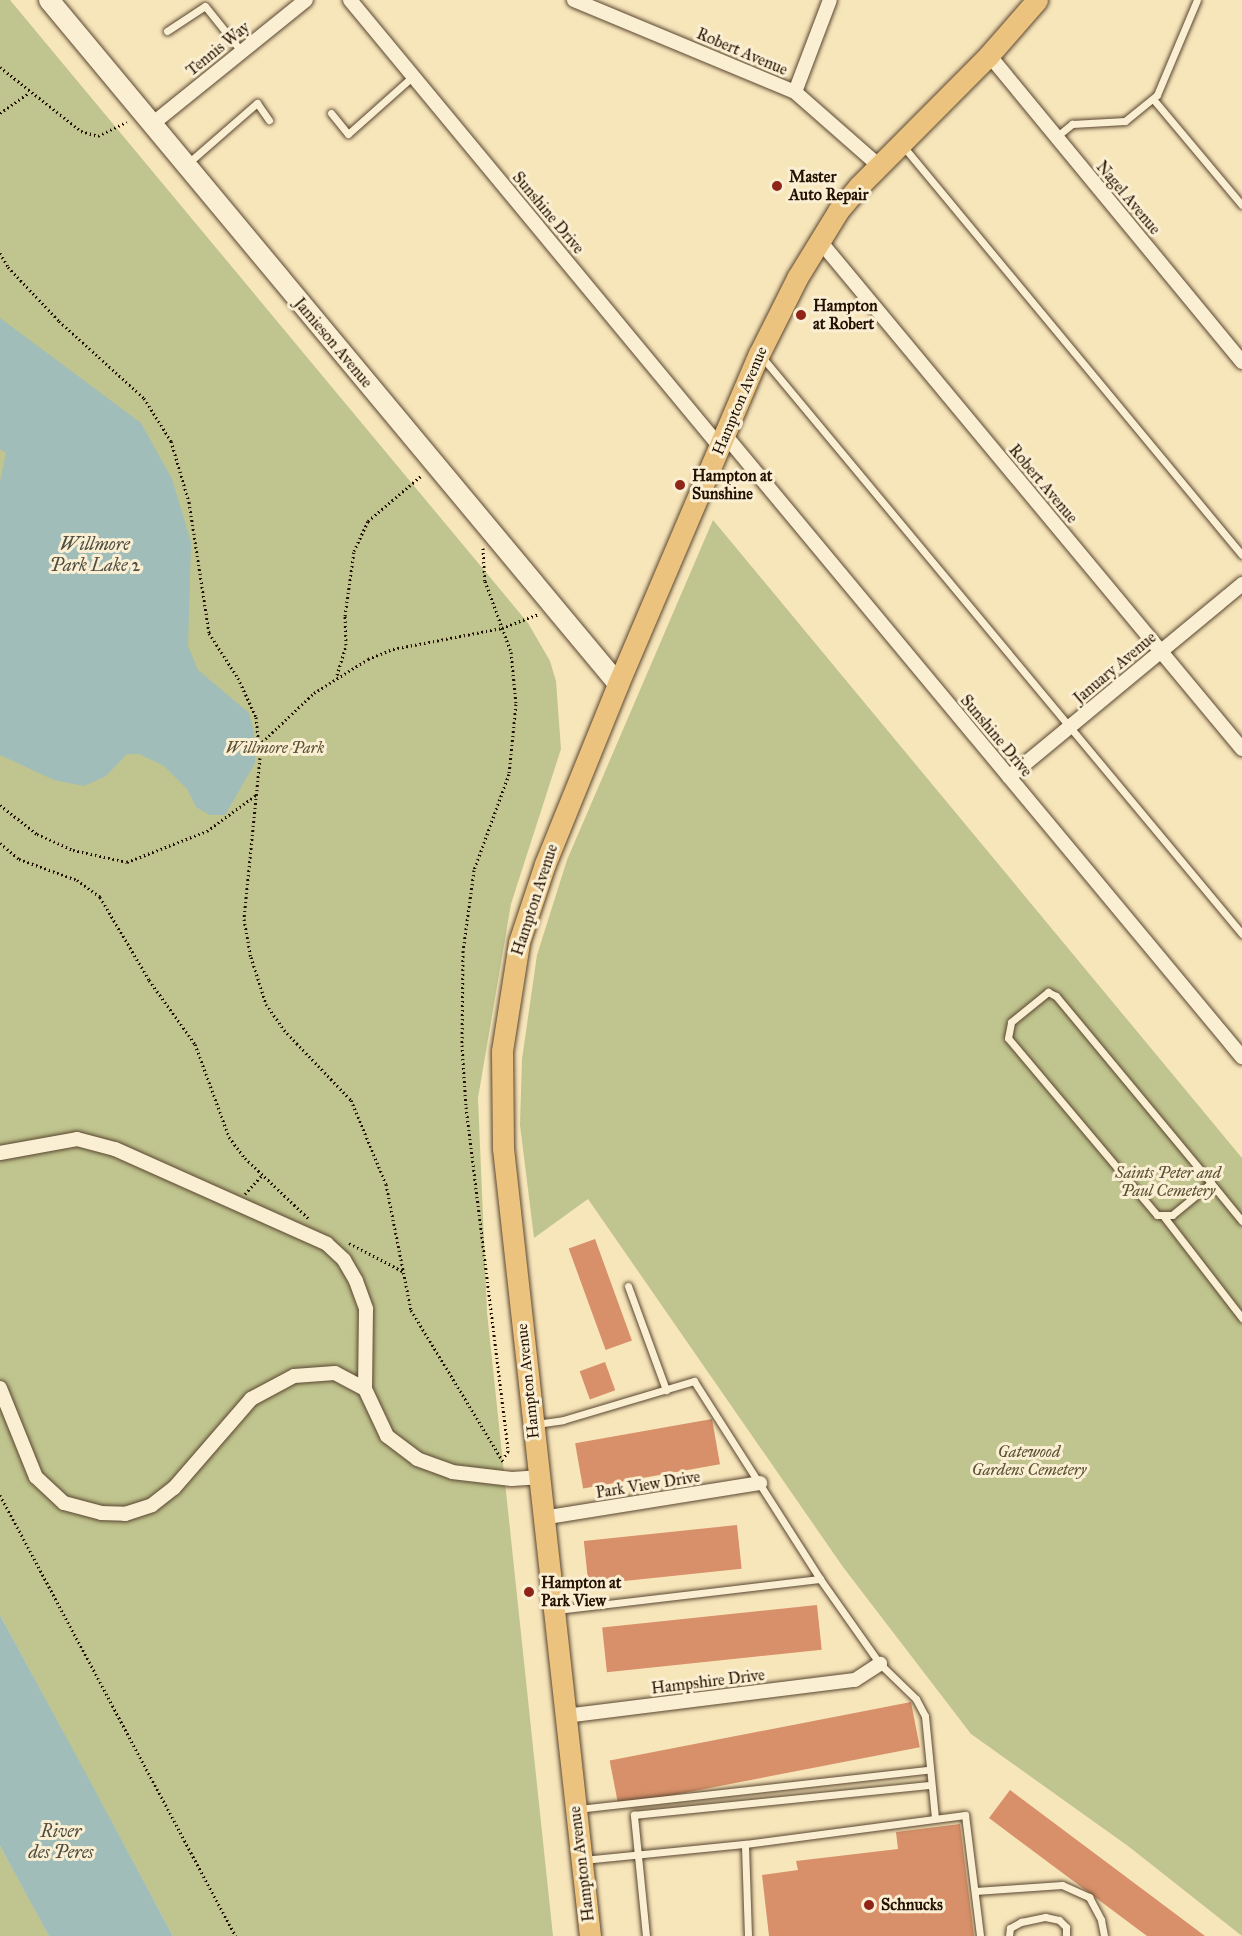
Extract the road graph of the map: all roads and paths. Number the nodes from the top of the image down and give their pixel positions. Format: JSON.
{"nodes":[{"id":1,"x":49,"y":0,"type":"edge"},
{"id":2,"x":306,"y":0,"type":"edge"},
{"id":3,"x":350,"y":0,"type":"edge"},
{"id":4,"x":574,"y":0,"type":"edge"},
{"id":5,"x":830,"y":0,"type":"edge"},
{"id":6,"x":1037,"y":0,"type":"edge"},
{"id":7,"x":1197,"y":0,"type":"edge"},
{"id":8,"x":167,"y":31,"type":"dead end"},
{"id":9,"x":241,"y":51,"type":"junction"},
{"id":10,"x":989,"y":55,"type":"junction"},
{"id":11,"x":0,"y":68,"type":"edge"},
{"id":12,"x":413,"y":76,"type":"junction"},
{"id":13,"x":795,"y":92,"type":"junction"},
{"id":14,"x":29,"y":93,"type":"junction"},
{"id":15,"x":1152,"y":99,"type":"junction"},
{"id":16,"x":0,"y":113,"type":"edge"},
{"id":17,"x":332,"y":113,"type":"dead end"},
{"id":18,"x":146,"y":119,"type":"junction"},
{"id":19,"x":269,"y":120,"type":"dead end"},
{"id":20,"x":1056,"y":137,"type":"junction"},
{"id":21,"x":899,"y":141,"type":"junction"},
{"id":22,"x":878,"y":165,"type":"junction"},
{"id":23,"x":185,"y":166,"type":"junction"},
{"id":24,"x":1242,"y":206,"type":"edge"},
{"id":25,"x":819,"y":240,"type":"junction"},
{"id":26,"x":0,"y":253,"type":"edge"},
{"id":27,"x":759,"y":354,"type":"junction"},
{"id":28,"x":1242,"y":362,"type":"edge"},
{"id":29,"x":723,"y":441,"type":"junction"},
{"id":30,"x":435,"y":465,"type":"junction"},
{"id":31,"x":482,"y":520,"type":"junction"},
{"id":32,"x":1242,"y":555,"type":"edge"},
{"id":33,"x":1242,"y":584,"type":"edge"},
{"id":34,"x":554,"y":607,"type":"junction"},
{"id":35,"x":502,"y":628,"type":"junction"},
{"id":36,"x":1161,"y":651,"type":"junction"},
{"id":37,"x":337,"y":676,"type":"junction"},
{"id":38,"x":618,"y":684,"type":"junction"},
{"id":39,"x":1071,"y":725,"type":"junction"},
{"id":40,"x":259,"y":745,"type":"junction"},
{"id":41,"x":1242,"y":749,"type":"edge"},
{"id":42,"x":1009,"y":777,"type":"junction"},
{"id":43,"x":256,"y":795,"type":"junction"},
{"id":44,"x":0,"y":805,"type":"edge"},
{"id":45,"x":0,"y":843,"type":"edge"},
{"id":46,"x":1242,"y":934,"type":"edge"},
{"id":47,"x":1242,"y":1057,"type":"edge"},
{"id":48,"x":0,"y":1153,"type":"edge"},
{"id":49,"x":262,"y":1175,"type":"junction"},
{"id":50,"x":1211,"y":1183,"type":"junction"},
{"id":51,"x":238,"y":1202,"type":"junction"},
{"id":52,"x":1164,"y":1217,"type":"junction"},
{"id":53,"x":1242,"y":1221,"type":"edge"},
{"id":54,"x":313,"y":1223,"type":"dead end"},
{"id":55,"x":341,"y":1238,"type":"dead end"},
{"id":56,"x":404,"y":1272,"type":"junction"},
{"id":57,"x":628,"y":1286,"type":"dead end"},
{"id":58,"x":1242,"y":1318,"type":"edge"},
{"id":59,"x":0,"y":1388,"type":"edge"},
{"id":60,"x":365,"y":1389,"type":"junction"},
{"id":61,"x":666,"y":1390,"type":"junction"},
{"id":62,"x":533,"y":1424,"type":"junction"},
{"id":63,"x":538,"y":1477,"type":"junction"},
{"id":64,"x":760,"y":1484,"type":"junction"},
{"id":65,"x":0,"y":1495,"type":"edge"},
{"id":66,"x":542,"y":1518,"type":"junction"},
{"id":67,"x":820,"y":1579,"type":"junction"},
{"id":68,"x":553,"y":1611,"type":"junction"},
{"id":69,"x":880,"y":1664,"type":"junction"},
{"id":70,"x":565,"y":1716,"type":"junction"},
{"id":71,"x":928,"y":1770,"type":"junction"},
{"id":72,"x":930,"y":1785,"type":"junction"},
{"id":73,"x":576,"y":1809,"type":"junction"},
{"id":74,"x":935,"y":1818,"type":"junction"},
{"id":75,"x":745,"y":1844,"type":"junction"},
{"id":76,"x":638,"y":1856,"type":"junction"},
{"id":77,"x":581,"y":1860,"type":"junction"},
{"id":78,"x":975,"y":1891,"type":"junction"},
{"id":79,"x":235,"y":1936,"type":"edge"},
{"id":80,"x":590,"y":1936,"type":"edge"},
{"id":81,"x":646,"y":1936,"type":"edge"},
{"id":82,"x":748,"y":1936,"type":"edge"},
{"id":83,"x":980,"y":1936,"type":"edge"},
{"id":84,"x":1009,"y":1936,"type":"edge"},
{"id":85,"x":1066,"y":1936,"type":"edge"},
{"id":86,"x":1104,"y":1936,"type":"edge"}],
"edges":[{"from":1,"to":18,"type":"main road","name":"Jamieson Avenue"},
{"from":2,"to":9,"type":"street","name":"Tennis Way"},
{"from":3,"to":12,"type":"street","name":"Sunshine Drive"},
{"from":4,"to":13,"type":"street","name":"Robert Avenue"},
{"from":5,"to":13,"type":"street"},
{"from":6,"to":10,"type":"main road","name":"Hampton Avenue"},
{"from":7,"to":15,"type":"lane"},
{"from":8,"to":9,"type":"lane"},
{"from":9,"to":18,"type":"street","name":"Tennis Way"},
{"from":10,"to":20,"type":"street","name":"Nagel Avenue"},
{"from":10,"to":21,"type":"main road","name":"Hampton Avenue"},
{"from":11,"to":14,"type":"path"},
{"from":12,"to":17,"type":"lane"},
{"from":12,"to":29,"type":"street","name":"Sunshine Drive"},
{"from":13,"to":22,"type":"street","name":"Robert Avenue"},
{"from":14,"to":16,"type":"path"},
{"from":14,"to":18,"type":"path"},
{"from":15,"to":20,"type":"lane"},
{"from":15,"to":24,"type":"lane"},
{"from":18,"to":23,"type":"main road","name":"Jamieson Avenue"},
{"from":19,"to":23,"type":"lane"},
{"from":20,"to":28,"type":"street","name":"Nagel Avenue"},
{"from":21,"to":22,"type":"main road","name":"Hampton Avenue"},
{"from":21,"to":32,"type":"lane"},
{"from":22,"to":25,"type":"main road","name":"Hampton Avenue"},
{"from":23,"to":30,"type":"main road","name":"Jamieson Avenue"},
{"from":25,"to":27,"type":"main road","name":"Hampton Avenue"},
{"from":25,"to":36,"type":"street","name":"Robert Avenue"},
{"from":26,"to":40,"type":"path"},
{"from":27,"to":29,"type":"main road","name":"Hampton Avenue"},
{"from":27,"to":39,"type":"lane"},
{"from":29,"to":38,"type":"main road","name":"Hampton Avenue"},
{"from":29,"to":42,"type":"street","name":"Sunshine Drive"},
{"from":30,"to":31,"type":"main road","name":"Jamieson Avenue"},
{"from":30,"to":37,"type":"path"},
{"from":31,"to":34,"type":"main road","name":"Jamieson Avenue"},
{"from":31,"to":35,"type":"path"},
{"from":33,"to":36,"type":"street","name":"January Avenue"},
{"from":34,"to":35,"type":"path"},
{"from":34,"to":38,"type":"main road","name":"Jamieson Avenue"},
{"from":35,"to":37,"type":"path"},
{"from":35,"to":56,"type":"path"},
{"from":36,"to":39,"type":"street","name":"January Avenue"},
{"from":36,"to":41,"type":"street","name":"Robert Avenue"},
{"from":37,"to":40,"type":"path"},
{"from":38,"to":62,"type":"main road","name":"Hampton Avenue"},
{"from":39,"to":42,"type":"street","name":"January Avenue"},
{"from":39,"to":46,"type":"lane"},
{"from":40,"to":43,"type":"path"},
{"from":42,"to":47,"type":"street","name":"Sunshine Drive"},
{"from":43,"to":44,"type":"path"},
{"from":43,"to":56,"type":"path"},
{"from":45,"to":49,"type":"path"},
{"from":48,"to":51,"type":"street"},
{"from":49,"to":51,"type":"path"},
{"from":49,"to":54,"type":"path"},
{"from":50,"to":52,"type":"lane"},
{"from":50,"to":52,"type":"lane"},
{"from":50,"to":53,"type":"lane"},
{"from":51,"to":60,"type":"street"},
{"from":52,"to":58,"type":"lane"},
{"from":55,"to":56,"type":"path"},
{"from":57,"to":61,"type":"lane"},
{"from":59,"to":60,"type":"street"},
{"from":60,"to":63,"type":"street"},
{"from":61,"to":62,"type":"lane"},
{"from":61,"to":64,"type":"lane"},
{"from":62,"to":63,"type":"main road","name":"Hampton Avenue"},
{"from":63,"to":66,"type":"main road","name":"Hampton Avenue"},
{"from":64,"to":66,"type":"street","name":"Park View Drive"},
{"from":64,"to":67,"type":"lane"},
{"from":65,"to":79,"type":"path"},
{"from":66,"to":68,"type":"main road","name":"Hampton Avenue"},
{"from":67,"to":68,"type":"lane"},
{"from":67,"to":69,"type":"lane"},
{"from":68,"to":70,"type":"main road","name":"Hampton Avenue"},
{"from":69,"to":70,"type":"street","name":"Hampshire Drive"},
{"from":69,"to":71,"type":"lane"},
{"from":70,"to":73,"type":"main road","name":"Hampton Avenue"},
{"from":71,"to":72,"type":"lane"},
{"from":71,"to":73,"type":"lane"},
{"from":72,"to":74,"type":"lane"},
{"from":72,"to":76,"type":"lane"},
{"from":73,"to":77,"type":"main road","name":"Hampton Avenue"},
{"from":74,"to":75,"type":"lane"},
{"from":74,"to":78,"type":"lane"},
{"from":75,"to":76,"type":"lane"},
{"from":75,"to":82,"type":"lane"},
{"from":76,"to":77,"type":"lane"},
{"from":76,"to":81,"type":"lane"},
{"from":77,"to":80,"type":"main road","name":"Hampton Avenue"},
{"from":78,"to":83,"type":"lane"},
{"from":78,"to":86,"type":"lane"},
{"from":84,"to":85,"type":"lane"}]}
